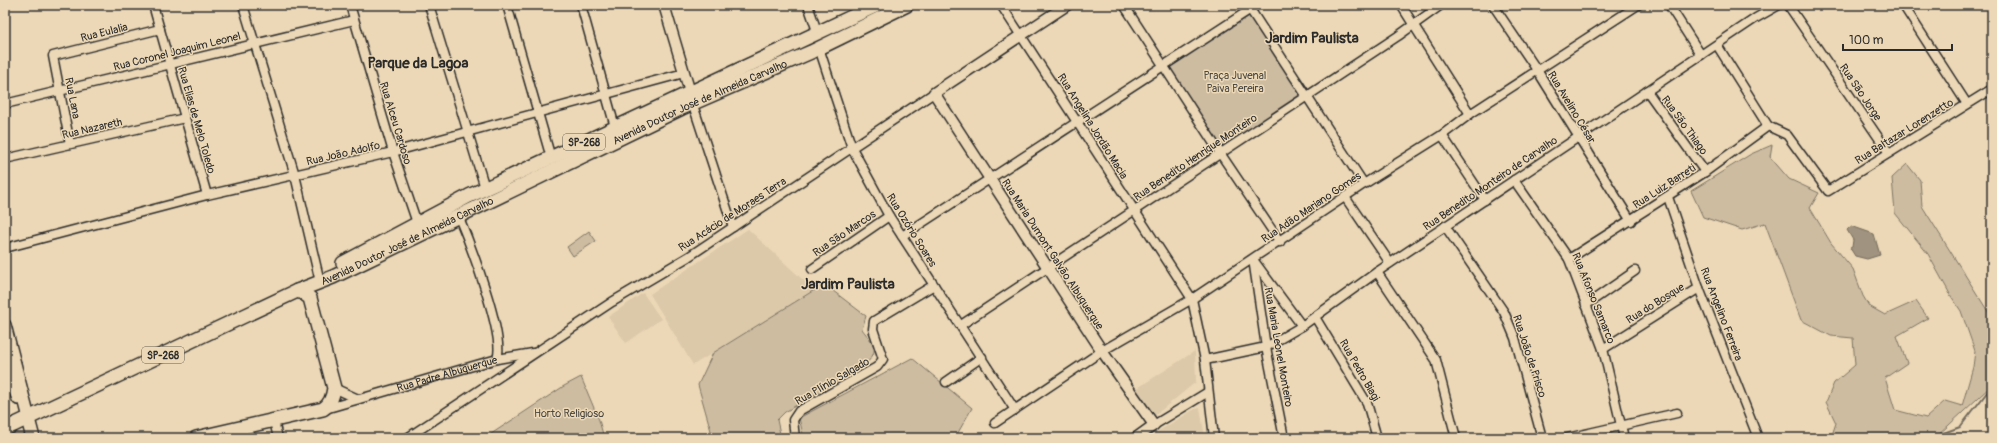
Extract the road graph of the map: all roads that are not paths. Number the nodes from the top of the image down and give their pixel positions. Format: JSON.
{"nodes":[{"id":1,"x":153,"y":5,"type":"edge"},
{"id":2,"x":244,"y":5,"type":"edge"},
{"id":3,"x":350,"y":5,"type":"edge"},
{"id":4,"x":429,"y":5,"type":"edge"},
{"id":5,"x":507,"y":5,"type":"edge"},
{"id":6,"x":582,"y":5,"type":"edge"},
{"id":7,"x":664,"y":5,"type":"edge"},
{"id":8,"x":808,"y":5,"type":"edge"},
{"id":9,"x":877,"y":5,"type":"edge"},
{"id":10,"x":907,"y":5,"type":"edge"},
{"id":11,"x":1001,"y":5,"type":"edge"},
{"id":12,"x":1067,"y":5,"type":"edge"},
{"id":13,"x":1124,"y":5,"type":"edge"},
{"id":14,"x":1401,"y":5,"type":"edge"},
{"id":15,"x":1441,"y":5,"type":"edge"},
{"id":16,"x":1493,"y":5,"type":"edge"},
{"id":17,"x":1638,"y":5,"type":"edge"},
{"id":18,"x":1669,"y":5,"type":"edge"},
{"id":19,"x":1779,"y":5,"type":"edge"},
{"id":20,"x":1788,"y":5,"type":"edge"},
{"id":21,"x":1903,"y":5,"type":"edge"},
{"id":22,"x":1252,"y":6,"type":"edge"},
{"id":23,"x":354,"y":20,"type":"junction"},
{"id":24,"x":1413,"y":24,"type":"junction"},
{"id":25,"x":160,"y":29,"type":"junction"},
{"id":26,"x":818,"y":34,"type":"junction"},
{"id":27,"x":1022,"y":35,"type":"junction"},
{"id":28,"x":254,"y":44,"type":"junction"},
{"id":29,"x":1717,"y":45,"type":"junction"},
{"id":30,"x":820,"y":48,"type":"junction"},
{"id":31,"x":1701,"y":55,"type":"junction"},
{"id":32,"x":53,"y":56,"type":"joint"},
{"id":33,"x":170,"y":64,"type":"junction"},
{"id":34,"x":1163,"y":66,"type":"junction"},
{"id":35,"x":1537,"y":70,"type":"junction"},
{"id":36,"x":684,"y":74,"type":"junction"},
{"id":37,"x":1992,"y":89,"type":"edge"},
{"id":38,"x":60,"y":91,"type":"junction"},
{"id":39,"x":1648,"y":91,"type":"junction"},
{"id":40,"x":690,"y":92,"type":"junction"},
{"id":41,"x":934,"y":94,"type":"junction"},
{"id":42,"x":605,"y":95,"type":"junction"},
{"id":43,"x":1306,"y":96,"type":"junction"},
{"id":44,"x":5,"y":104,"type":"edge"},
{"id":45,"x":1967,"y":104,"type":"junction"},
{"id":46,"x":693,"y":105,"type":"junction"},
{"id":47,"x":538,"y":112,"type":"junction"},
{"id":48,"x":1470,"y":114,"type":"junction"},
{"id":49,"x":185,"y":118,"type":"junction"},
{"id":50,"x":1077,"y":122,"type":"junction"},
{"id":51,"x":1768,"y":126,"type":"junction"},
{"id":52,"x":615,"y":127,"type":"junction"},
{"id":53,"x":469,"y":132,"type":"junction"},
{"id":54,"x":1442,"y":135,"type":"junction"},
{"id":55,"x":1578,"y":138,"type":"junction"},
{"id":56,"x":70,"y":144,"type":"junction"},
{"id":57,"x":852,"y":148,"type":"junction"},
{"id":58,"x":393,"y":152,"type":"junction"},
{"id":59,"x":1220,"y":153,"type":"junction"},
{"id":60,"x":1889,"y":153,"type":"junction"},
{"id":61,"x":551,"y":158,"type":"junction"},
{"id":62,"x":5,"y":159,"type":"edge"},
{"id":63,"x":1705,"y":172,"type":"junction"},
{"id":64,"x":295,"y":175,"type":"junction"},
{"id":65,"x":990,"y":179,"type":"junction"},
{"id":66,"x":1514,"y":180,"type":"junction"},
{"id":67,"x":1364,"y":184,"type":"junction"},
{"id":68,"x":485,"y":188,"type":"junction"},
{"id":69,"x":207,"y":195,"type":"junction"},
{"id":70,"x":1345,"y":197,"type":"junction"},
{"id":71,"x":1668,"y":197,"type":"junction"},
{"id":72,"x":1485,"y":200,"type":"junction"},
{"id":73,"x":1134,"y":211,"type":"junction"},
{"id":74,"x":889,"y":216,"type":"junction"},
{"id":75,"x":455,"y":217,"type":"junction"},
{"id":76,"x":1631,"y":221,"type":"junction"},
{"id":77,"x":416,"y":223,"type":"junction"},
{"id":78,"x":1445,"y":226,"type":"junction"},
{"id":79,"x":733,"y":227,"type":"junction"},
{"id":80,"x":902,"y":236,"type":"junction"},
{"id":81,"x":1280,"y":242,"type":"junction"},
{"id":82,"x":5,"y":248,"type":"edge"},
{"id":83,"x":1253,"y":259,"type":"junction"},
{"id":84,"x":1569,"y":260,"type":"junction"},
{"id":85,"x":1390,"y":263,"type":"junction"},
{"id":86,"x":1048,"y":268,"type":"junction"},
{"id":87,"x":812,"y":269,"type":"dead end"},
{"id":88,"x":1635,"y":271,"type":"dead end"},
{"id":89,"x":1377,"y":272,"type":"junction"},
{"id":90,"x":1267,"y":280,"type":"junction"},
{"id":91,"x":934,"y":285,"type":"junction"},
{"id":92,"x":1257,"y":285,"type":"junction"},
{"id":93,"x":315,"y":286,"type":"junction"},
{"id":94,"x":1699,"y":288,"type":"junction"},
{"id":95,"x":1192,"y":299,"type":"junction"},
{"id":96,"x":1586,"y":304,"type":"junction"},
{"id":97,"x":1315,"y":317,"type":"junction"},
{"id":98,"x":5,"y":325,"type":"edge"},
{"id":99,"x":961,"y":325,"type":"junction"},
{"id":100,"x":1302,"y":326,"type":"junction"},
{"id":101,"x":1266,"y":347,"type":"junction"},
{"id":102,"x":1603,"y":348,"type":"junction"},
{"id":103,"x":1102,"y":351,"type":"junction"},
{"id":104,"x":536,"y":352,"type":"junction"},
{"id":105,"x":982,"y":357,"type":"junction"},
{"id":106,"x":497,"y":359,"type":"junction"},
{"id":107,"x":1205,"y":360,"type":"junction"},
{"id":108,"x":8,"y":364,"type":"edge"},
{"id":109,"x":506,"y":373,"type":"junction"},
{"id":110,"x":946,"y":382,"type":"dead end"},
{"id":111,"x":334,"y":388,"type":"junction"},
{"id":112,"x":1208,"y":392,"type":"junction"},
{"id":113,"x":358,"y":399,"type":"junction"},
{"id":114,"x":323,"y":409,"type":"junction"},
{"id":115,"x":1015,"y":410,"type":"junction"},
{"id":116,"x":1677,"y":413,"type":"dead end"},
{"id":117,"x":28,"y":419,"type":"junction"},
{"id":118,"x":274,"y":420,"type":"junction"},
{"id":119,"x":995,"y":423,"type":"dead end"},
{"id":120,"x":1154,"y":425,"type":"junction"},
{"id":121,"x":1621,"y":425,"type":"junction"},
{"id":122,"x":5,"y":429,"type":"edge"},
{"id":123,"x":33,"y":438,"type":"edge"},
{"id":124,"x":196,"y":438,"type":"edge"},
{"id":125,"x":278,"y":438,"type":"edge"},
{"id":126,"x":407,"y":438,"type":"edge"},
{"id":127,"x":795,"y":438,"type":"edge"},
{"id":128,"x":1136,"y":438,"type":"edge"},
{"id":129,"x":1214,"y":438,"type":"edge"},
{"id":130,"x":1284,"y":438,"type":"edge"},
{"id":131,"x":1377,"y":438,"type":"edge"},
{"id":132,"x":1456,"y":438,"type":"edge"},
{"id":133,"x":1542,"y":438,"type":"edge"},
{"id":134,"x":1567,"y":438,"type":"edge"},
{"id":135,"x":1624,"y":438,"type":"edge"},
{"id":136,"x":1758,"y":438,"type":"edge"}],
"edges":[{"from":1,"to":25,"type":"street","name":"Rua Elias de Melo Toledo"},
{"from":2,"to":28,"type":"street"},
{"from":3,"to":23,"type":"street","name":"Rua Alceu Cardoso"},
{"from":4,"to":53,"type":"street"},
{"from":5,"to":47,"type":"street"},
{"from":6,"to":42,"type":"street"},
{"from":7,"to":36,"type":"street"},
{"from":8,"to":26,"type":"street"},
{"from":9,"to":26,"type":"main road","name":"Avenida Doutor José de Almeida Carvalho","number":"SP-268"},
{"from":10,"to":30,"type":"main road","name":"Avenida Doutor José de Almeida Carvalho","number":"SP-268"},
{"from":11,"to":27,"type":"street","name":"Rua Angelina Jordão Macia"},
{"from":12,"to":27,"type":"street","name":"Rua Acácio de Moraes Terra"},
{"from":13,"to":34,"type":"street"},
{"from":14,"to":24,"type":"street"},
{"from":15,"to":24,"type":"street","name":"Rua Benedito Henrique Monteiro"},
{"from":16,"to":35,"type":"street","name":"Rua Avelino César"},
{"from":17,"to":35,"type":"street","name":"Rua Adão Mariano Gomes"},
{"from":18,"to":31,"type":"street"},
{"from":19,"to":29,"type":"street","name":"Rua Benedito Monteiro de Carvalho"},
{"from":20,"to":60,"type":"street","name":"Rua São Jorge"},
{"from":21,"to":45,"type":"street"},
{"from":22,"to":34,"type":"street"},
{"from":22,"to":43,"type":"street"},
{"from":23,"to":28,"type":"street","name":"Rua Coronel Joaquim Leonel"},
{"from":23,"to":58,"type":"street","name":"Rua Alceu Cardoso"},
{"from":24,"to":43,"type":"street","name":"Rua Benedito Henrique Monteiro"},
{"from":24,"to":48,"type":"street"},
{"from":25,"to":32,"type":"street","name":"Rua Eulalia"},
{"from":25,"to":33,"type":"street","name":"Rua Elias de Melo Toledo"},
{"from":26,"to":40,"type":"main road","name":"Avenida Doutor José de Almeida Carvalho","number":"SP-268"},
{"from":27,"to":41,"type":"street","name":"Rua Acácio de Moraes Terra"},
{"from":27,"to":50,"type":"street","name":"Rua Angelina Jordão Macia"},
{"from":28,"to":33,"type":"street","name":"Rua Coronel Joaquim Leonel"},
{"from":28,"to":64,"type":"street"},
{"from":29,"to":31,"type":"street","name":"Rua Benedito Monteiro de Carvalho"},
{"from":29,"to":51,"type":"street"},
{"from":30,"to":46,"type":"main road","name":"Avenida Doutor José de Almeida Carvalho","number":"SP-268"},
{"from":30,"to":57,"type":"street","name":"Rua Ozório Soares"},
{"from":31,"to":39,"type":"street","name":"Rua Benedito Monteiro de Carvalho"},
{"from":32,"to":38,"type":"street","name":"Rua Lana"},
{"from":33,"to":38,"type":"street","name":"Rua Coronel Joaquim Leonel"},
{"from":33,"to":49,"type":"street","name":"Rua Elias de Melo Toledo"},
{"from":34,"to":50,"type":"street"},
{"from":34,"to":59,"type":"street"},
{"from":35,"to":48,"type":"street","name":"Rua Adão Mariano Gomes"},
{"from":35,"to":55,"type":"street","name":"Rua Avelino César"},
{"from":36,"to":40,"type":"street"},
{"from":36,"to":42,"type":"street","name":"Rua João Adolfo"},
{"from":37,"to":45,"type":"street","name":"Rua Baltazar Lorenzetto"},
{"from":38,"to":44,"type":"street","name":"Rua Coronel Joaquim Leonel"},
{"from":38,"to":56,"type":"street","name":"Rua Lana"},
{"from":39,"to":55,"type":"street","name":"Rua Benedito Monteiro de Carvalho"},
{"from":39,"to":63,"type":"street","name":"Rua São Thiago"},
{"from":40,"to":46,"type":"street"},
{"from":40,"to":52,"type":"main road","name":"Avenida Doutor José de Almeida Carvalho","number":"SP-268"},
{"from":41,"to":57,"type":"street","name":"Rua Acácio de Moraes Terra"},
{"from":41,"to":65,"type":"street","name":"Rua Maria Dumont Galvão Albuquerque"},
{"from":42,"to":47,"type":"street","name":"Rua João Adolfo"},
{"from":42,"to":52,"type":"street"},
{"from":43,"to":59,"type":"street","name":"Rua Benedito Henrique Monteiro"},
{"from":43,"to":67,"type":"street"},
{"from":45,"to":60,"type":"street","name":"Rua Baltazar Lorenzetto"},
{"from":46,"to":75,"type":"main road","name":"Avenida Doutor José de Almeida Carvalho","number":"SP-268"},
{"from":46,"to":79,"type":"street"},
{"from":47,"to":53,"type":"street","name":"Rua João Adolfo"},
{"from":47,"to":61,"type":"street"},
{"from":48,"to":54,"type":"street","name":"Rua Adão Mariano Gomes"},
{"from":49,"to":56,"type":"street","name":"Rua Nazareth"},
{"from":49,"to":69,"type":"street","name":"Rua Elias de Melo Toledo"},
{"from":50,"to":65,"type":"street"},
{"from":50,"to":73,"type":"street","name":"Rua Angelina Jordão Macia"},
{"from":51,"to":60,"type":"street","name":"Rua Baltazar Lorenzetto"},
{"from":51,"to":63,"type":"street","name":"Rua Luiz Barreti"},
{"from":52,"to":61,"type":"main road","name":"Avenida Doutor José de Almeida Carvalho","number":"SP-268"},
{"from":53,"to":58,"type":"street","name":"Rua João Adolfo"},
{"from":53,"to":68,"type":"street"},
{"from":54,"to":67,"type":"street","name":"Rua Adão Mariano Gomes"},
{"from":54,"to":72,"type":"street"},
{"from":55,"to":66,"type":"street","name":"Rua Benedito Monteiro de Carvalho"},
{"from":55,"to":76,"type":"street","name":"Rua Avelino César"},
{"from":56,"to":62,"type":"street","name":"Rua Nazareth"},
{"from":57,"to":74,"type":"street","name":"Rua Ozório Soares"},
{"from":57,"to":79,"type":"street","name":"Rua Acácio de Moraes Terra"},
{"from":58,"to":64,"type":"street","name":"Rua João Adolfo"},
{"from":58,"to":77,"type":"street","name":"Rua Alceu Cardoso"},
{"from":59,"to":73,"type":"street","name":"Rua Benedito Henrique Monteiro"},
{"from":59,"to":81,"type":"street"},
{"from":61,"to":68,"type":"main road","name":"Avenida Doutor José de Almeida Carvalho","number":"SP-268"},
{"from":63,"to":71,"type":"street","name":"Rua Luiz Barreti"},
{"from":64,"to":69,"type":"street","name":"Rua João Adolfo"},
{"from":64,"to":93,"type":"street"},
{"from":65,"to":80,"type":"street"},
{"from":65,"to":86,"type":"street","name":"Rua Maria Dumont Galvão Albuquerque"},
{"from":66,"to":72,"type":"street","name":"Rua Benedito Monteiro de Carvalho"},
{"from":66,"to":84,"type":"street","name":"Rua Afonso Samarco"},
{"from":67,"to":70,"type":"street","name":"Rua Adão Mariano Gomes"},
{"from":68,"to":77,"type":"main road","name":"Avenida Doutor José de Almeida Carvalho","number":"SP-268"},
{"from":69,"to":82,"type":"street","name":"Rua João Adolfo"},
{"from":70,"to":81,"type":"street","name":"Rua Adão Mariano Gomes"},
{"from":70,"to":85,"type":"street"},
{"from":71,"to":76,"type":"street","name":"Rua Luiz Barreti"},
{"from":71,"to":94,"type":"street","name":"Rua Angelino Ferreira"},
{"from":72,"to":78,"type":"street","name":"Rua Benedito Monteiro de Carvalho"},
{"from":73,"to":86,"type":"street","name":"Rua Benedito Henrique Monteiro"},
{"from":73,"to":95,"type":"street","name":"Rua Angelina Jordão Macia"},
{"from":74,"to":80,"type":"street","name":"Rua Ozório Soares"},
{"from":74,"to":87,"type":"street","name":"Rua São Marcos"},
{"from":75,"to":93,"type":"main road","name":"Avenida Doutor José de Almeida Carvalho","number":"SP-268"},
{"from":75,"to":106,"type":"street"},
{"from":76,"to":84,"type":"street","name":"Rua Luiz Barreti"},
{"from":77,"to":93,"type":"main road","name":"Avenida Doutor José de Almeida Carvalho","number":"SP-268"},
{"from":78,"to":85,"type":"street","name":"Rua Benedito Monteiro de Carvalho"},
{"from":78,"to":133,"type":"street","name":"Rua João de Prisco"},
{"from":79,"to":104,"type":"street","name":"Rua Acácio de Moraes Terra"},
{"from":80,"to":91,"type":"street","name":"Rua Ozório Soares"},
{"from":81,"to":83,"type":"street","name":"Rua Adão Mariano Gomes"},
{"from":83,"to":90,"type":"street"},
{"from":83,"to":92,"type":"street","name":"Rua Maria Leonel Monteiro"},
{"from":83,"to":95,"type":"street","name":"Rua Adão Mariano Gomes"},
{"from":84,"to":96,"type":"street","name":"Rua Afonso Samarco"},
{"from":85,"to":89,"type":"street","name":"Rua Benedito Monteiro de Carvalho"},
{"from":86,"to":99,"type":"street","name":"Rua Benedito Henrique Monteiro"},
{"from":86,"to":103,"type":"street","name":"Rua Maria Dumont Galvão Albuquerque"},
{"from":88,"to":96,"type":"street"},
{"from":89,"to":97,"type":"street","name":"Rua Benedito Monteiro de Carvalho"},
{"from":89,"to":132,"type":"street"},
{"from":90,"to":92,"type":"street"},
{"from":90,"to":100,"type":"street"},
{"from":91,"to":99,"type":"street","name":"Rua Ozório Soares"},
{"from":91,"to":127,"type":"street","name":"Rua Plínio Salgado"},
{"from":92,"to":101,"type":"street","name":"Rua Maria Leonel Monteiro"},
{"from":93,"to":111,"type":"main road"},
{"from":93,"to":117,"type":"main road","name":"Avenida Doutor José de Almeida Carvalho","number":"SP-268"},
{"from":94,"to":102,"type":"street","name":"Rua do Bosque"},
{"from":94,"to":136,"type":"street","name":"Rua Angelino Ferreira"},
{"from":95,"to":103,"type":"street","name":"Rua Adão Mariano Gomes"},
{"from":95,"to":107,"type":"street"},
{"from":96,"to":102,"type":"street","name":"Rua Afonso Samarco"},
{"from":97,"to":100,"type":"street","name":"Rua Benedito Monteiro de Carvalho"},
{"from":97,"to":131,"type":"street","name":"Rua Pedro Biagi"},
{"from":98,"to":108,"type":"main road"},
{"from":99,"to":105,"type":"street","name":"Rua Ozório Soares"},
{"from":100,"to":101,"type":"street","name":"Rua Benedito Monteiro de Carvalho"},
{"from":101,"to":107,"type":"street","name":"Rua Benedito Monteiro de Carvalho"},
{"from":101,"to":130,"type":"street","name":"Rua Maria Leonel Monteiro"},
{"from":102,"to":121,"type":"street","name":"Rua Afonso Samarco"},
{"from":103,"to":115,"type":"street","name":"Rua Adão Mariano Gomes"},
{"from":103,"to":120,"type":"street","name":"Rua Maria Dumont Galvão Albuquerque"},
{"from":104,"to":106,"type":"street","name":"Rua Padre Albuquerque"},
{"from":104,"to":109,"type":"street","name":"Rua Acácio de Moraes Terra"},
{"from":105,"to":110,"type":"street"},
{"from":105,"to":115,"type":"street","name":"Rua Ozório Soares"},
{"from":106,"to":109,"type":"street"},
{"from":106,"to":113,"type":"street","name":"Rua Padre Albuquerque"},
{"from":107,"to":112,"type":"street"},
{"from":108,"to":117,"type":"main road"},
{"from":109,"to":126,"type":"street","name":"Rua Acácio de Moraes Terra"},
{"from":111,"to":113,"type":"street"},
{"from":111,"to":114,"type":"main road"},
{"from":112,"to":120,"type":"street"},
{"from":112,"to":129,"type":"street"},
{"from":113,"to":114,"type":"street","name":"Rua Padre Albuquerque"},
{"from":114,"to":118,"type":"main road","name":"Rua Padre Albuquerque"},
{"from":115,"to":119,"type":"street","name":"Rua Adão Mariano Gomes"},
{"from":116,"to":121,"type":"street"},
{"from":117,"to":122,"type":"main road","name":"Avenida Doutor José de Almeida Carvalho","number":"SP-268"},
{"from":117,"to":123,"type":"main road"},
{"from":118,"to":124,"type":"main road","name":"Rua Padre Albuquerque"},
{"from":118,"to":125,"type":"street"},
{"from":120,"to":128,"type":"street"},
{"from":121,"to":134,"type":"street"},
{"from":121,"to":135,"type":"street","name":"Rua Afonso Samarco"}]}
